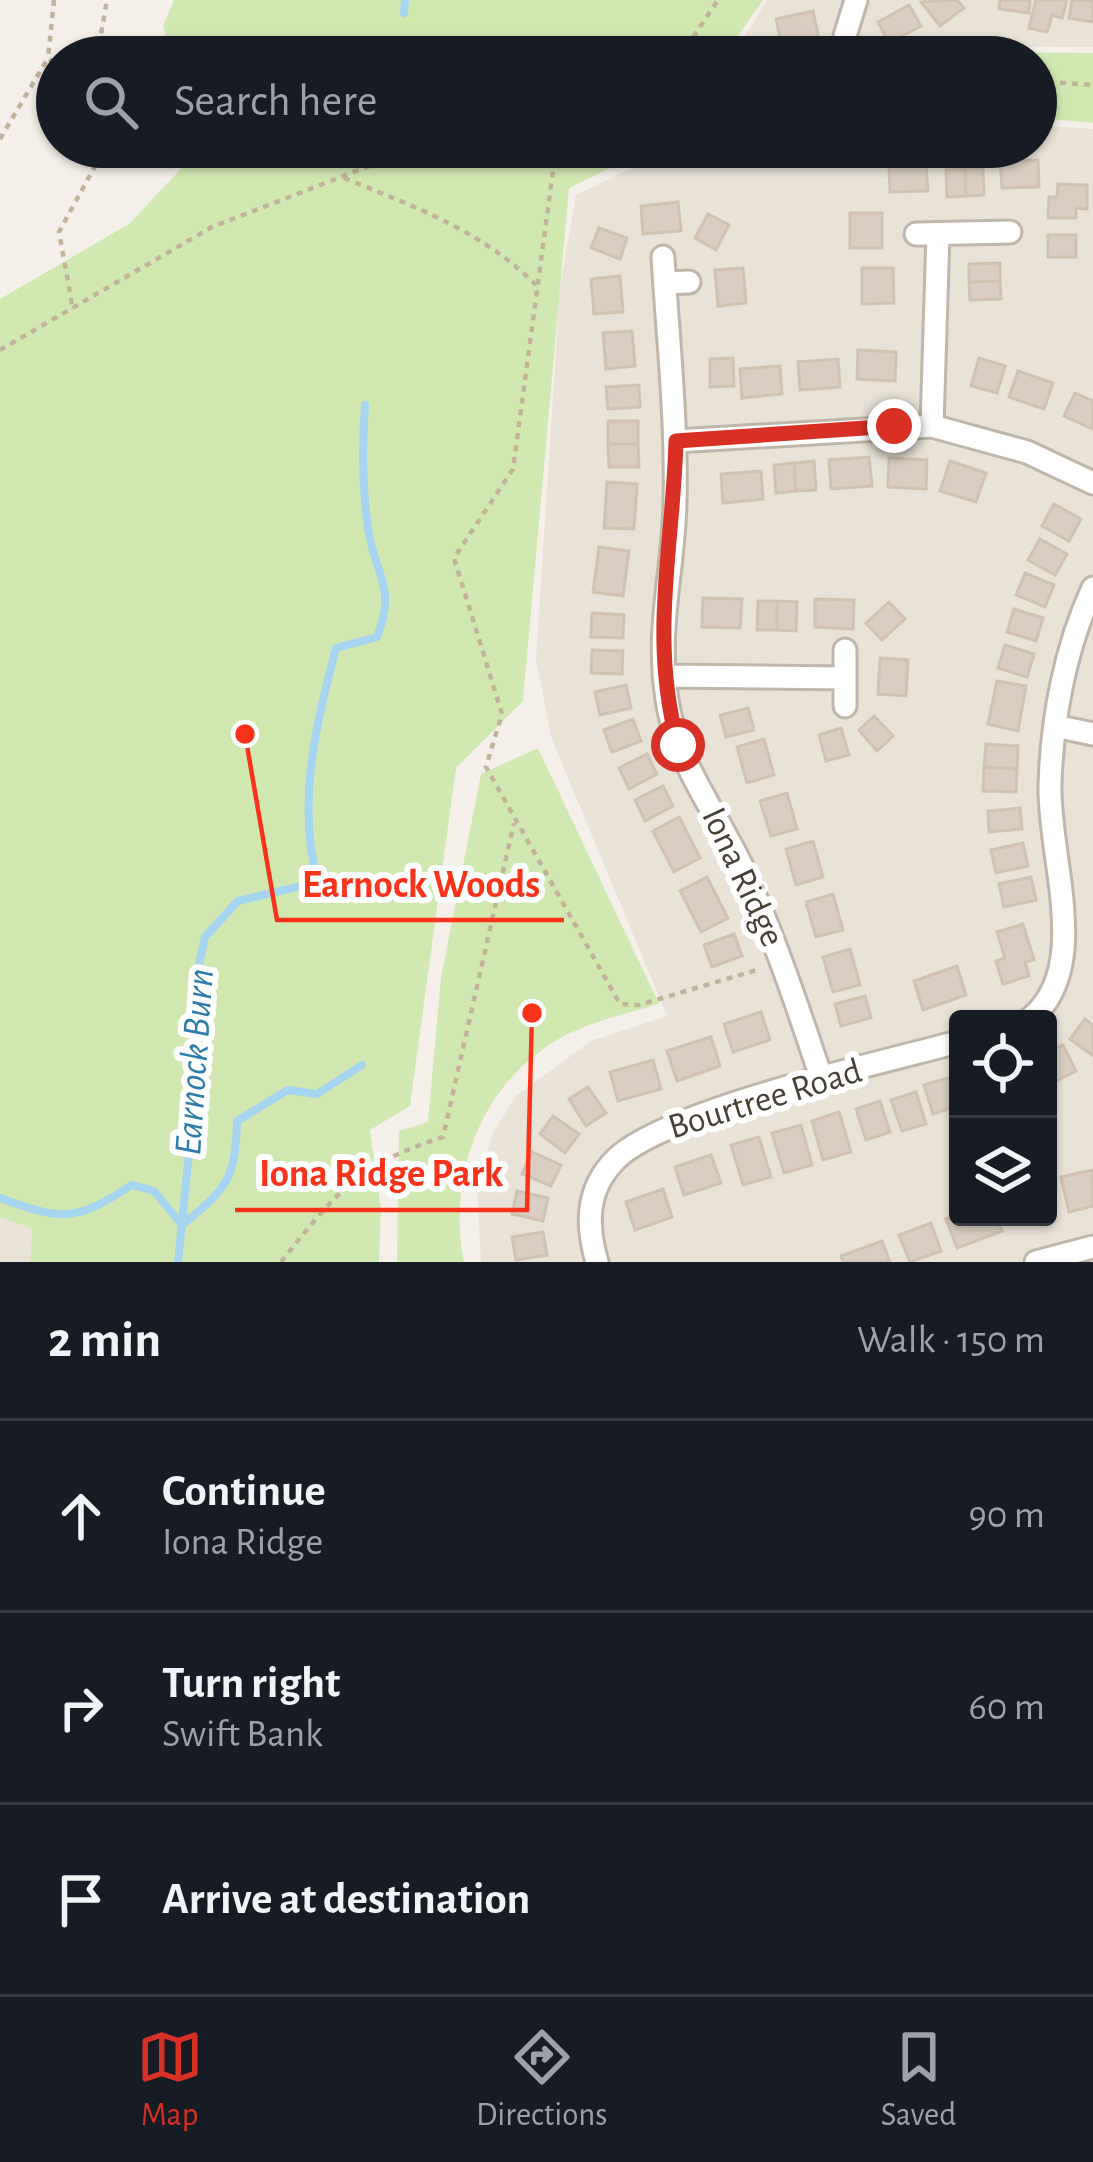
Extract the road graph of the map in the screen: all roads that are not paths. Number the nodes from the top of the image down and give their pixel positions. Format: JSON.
{"nodes":[{"id":1,"x":856,"y":0,"type":"edge"},
{"id":2,"x":845,"y":36,"type":"dead end"},
{"id":3,"x":1010,"y":232,"type":"dead end"},
{"id":4,"x":663,"y":257,"type":"dead end"},
{"id":5,"x":689,"y":282,"type":"dead end"},
{"id":6,"x":665,"y":283,"type":"junction"},
{"id":7,"x":932,"y":426,"type":"junction"},
{"id":8,"x":676,"y":441,"type":"junction"},
{"id":9,"x":1093,"y":482,"type":"edge"},
{"id":10,"x":1093,"y":588,"type":"edge"},
{"id":11,"x":845,"y":650,"type":"dead end"},
{"id":12,"x":664,"y":676,"type":"junction"},
{"id":13,"x":845,"y":678,"type":"junction"},
{"id":14,"x":845,"y":706,"type":"dead end"},
{"id":15,"x":1055,"y":726,"type":"junction"},
{"id":16,"x":1093,"y":734,"type":"edge"},
{"id":17,"x":1042,"y":1010,"type":"edge"},
{"id":18,"x":949,"y":1045,"type":"edge"},
{"id":19,"x":822,"y":1080,"type":"junction"},
{"id":20,"x":1093,"y":1247,"type":"edge"},
{"id":21,"x":597,"y":1262,"type":"edge"},
{"id":22,"x":1036,"y":1262,"type":"edge"}],
"edges":[{"from":1,"to":2,"type":"street"},
{"from":3,"to":7,"type":"street"},
{"from":4,"to":6,"type":"street","name":"Iona Ridge"},
{"from":5,"to":6,"type":"street"},
{"from":6,"to":8,"type":"street","name":"Iona Ridge"},
{"from":7,"to":8,"type":"street"},
{"from":7,"to":9,"type":"street"},
{"from":8,"to":12,"type":"street","name":"Iona Ridge"},
{"from":10,"to":15,"type":"street"},
{"from":11,"to":13,"type":"street"},
{"from":12,"to":13,"type":"street"},
{"from":12,"to":19,"type":"street","name":"Iona Ridge"},
{"from":13,"to":14,"type":"street"},
{"from":15,"to":16,"type":"street"},
{"from":15,"to":17,"type":"street"},
{"from":18,"to":19,"type":"street","name":"Bourtree Road"},
{"from":19,"to":21,"type":"street","name":"Bourtree Road"},
{"from":20,"to":22,"type":"street"}]}
